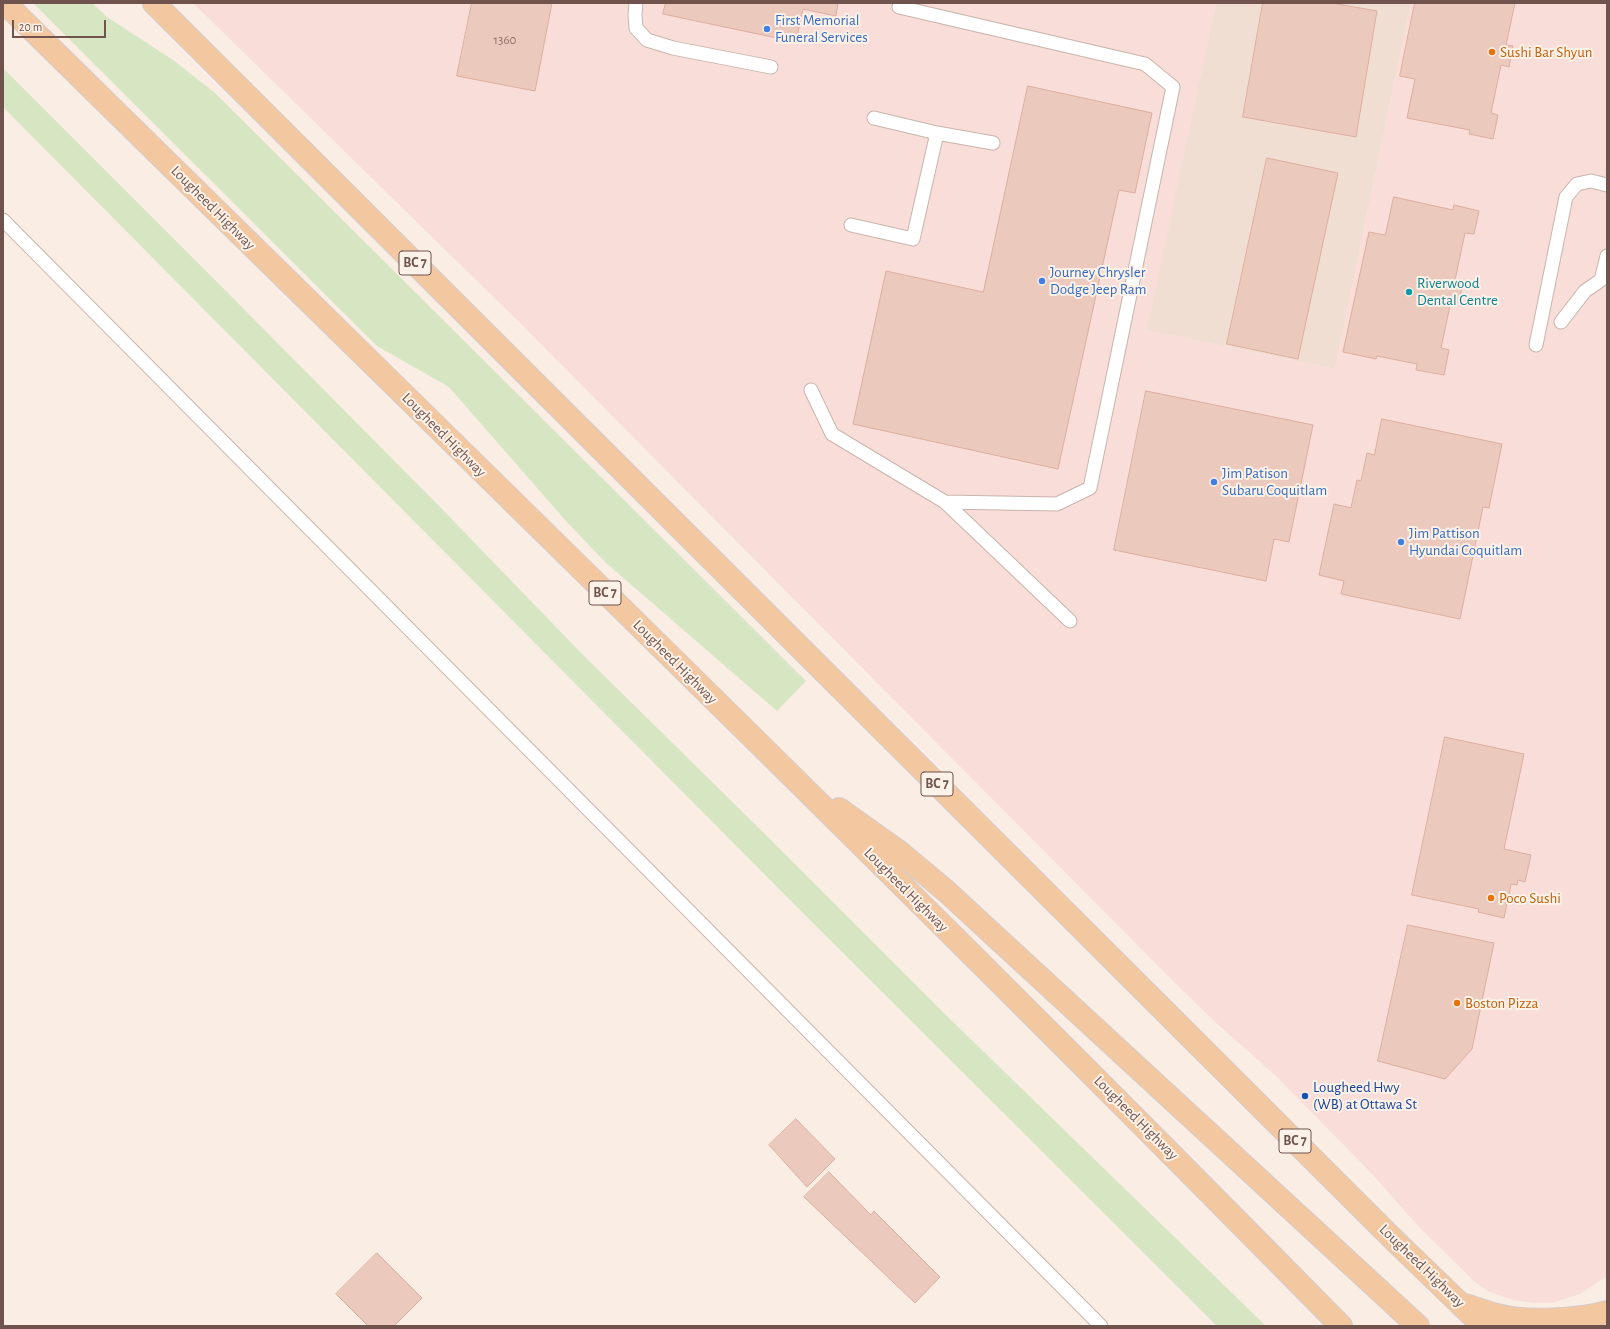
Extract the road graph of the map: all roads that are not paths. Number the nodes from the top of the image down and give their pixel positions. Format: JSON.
{"nodes":[{"id":1,"x":5,"y":3,"type":"edge"},
{"id":2,"x":154,"y":3,"type":"edge"},
{"id":3,"x":636,"y":3,"type":"edge"},
{"id":4,"x":899,"y":7,"type":"dead end"},
{"id":5,"x":771,"y":68,"type":"dead end"},
{"id":6,"x":874,"y":118,"type":"dead end"},
{"id":7,"x":937,"y":133,"type":"junction"},
{"id":8,"x":993,"y":143,"type":"dead end"},
{"id":9,"x":1607,"y":185,"type":"edge"},
{"id":10,"x":3,"y":220,"type":"edge"},
{"id":11,"x":851,"y":225,"type":"dead end"},
{"id":12,"x":1607,"y":256,"type":"edge"},
{"id":13,"x":1561,"y":322,"type":"dead end"},
{"id":14,"x":1536,"y":344,"type":"dead end"},
{"id":15,"x":811,"y":390,"type":"dead end"},
{"id":16,"x":945,"y":502,"type":"junction"},
{"id":17,"x":1070,"y":621,"type":"dead end"},
{"id":18,"x":790,"y":776,"type":"junction"},
{"id":19,"x":1460,"y":1303,"type":"junction"},
{"id":20,"x":1607,"y":1312,"type":"edge"},
{"id":21,"x":1101,"y":1326,"type":"edge"},
{"id":22,"x":1341,"y":1326,"type":"edge"},
{"id":23,"x":1418,"y":1326,"type":"edge"},
{"id":24,"x":1483,"y":1326,"type":"edge"}],
"edges":[{"from":1,"to":18,"type":"main road","name":"Lougheed Highway","number":"BC 7"},
{"from":2,"to":19,"type":"main road","name":"Lougheed Highway","number":"BC 7"},
{"from":3,"to":5,"type":"lane"},
{"from":4,"to":16,"type":"lane"},
{"from":6,"to":7,"type":"lane"},
{"from":7,"to":8,"type":"lane"},
{"from":7,"to":11,"type":"lane"},
{"from":9,"to":14,"type":"lane"},
{"from":10,"to":21,"type":"lane"},
{"from":12,"to":13,"type":"lane"},
{"from":15,"to":16,"type":"lane"},
{"from":16,"to":17,"type":"lane"},
{"from":18,"to":22,"type":"main road","name":"Lougheed Highway","number":"BC 7"},
{"from":18,"to":23,"type":"main road"},
{"from":19,"to":20,"type":"main road"},
{"from":19,"to":24,"type":"main road","name":"Lougheed Highway","number":"BC 7"}]}
